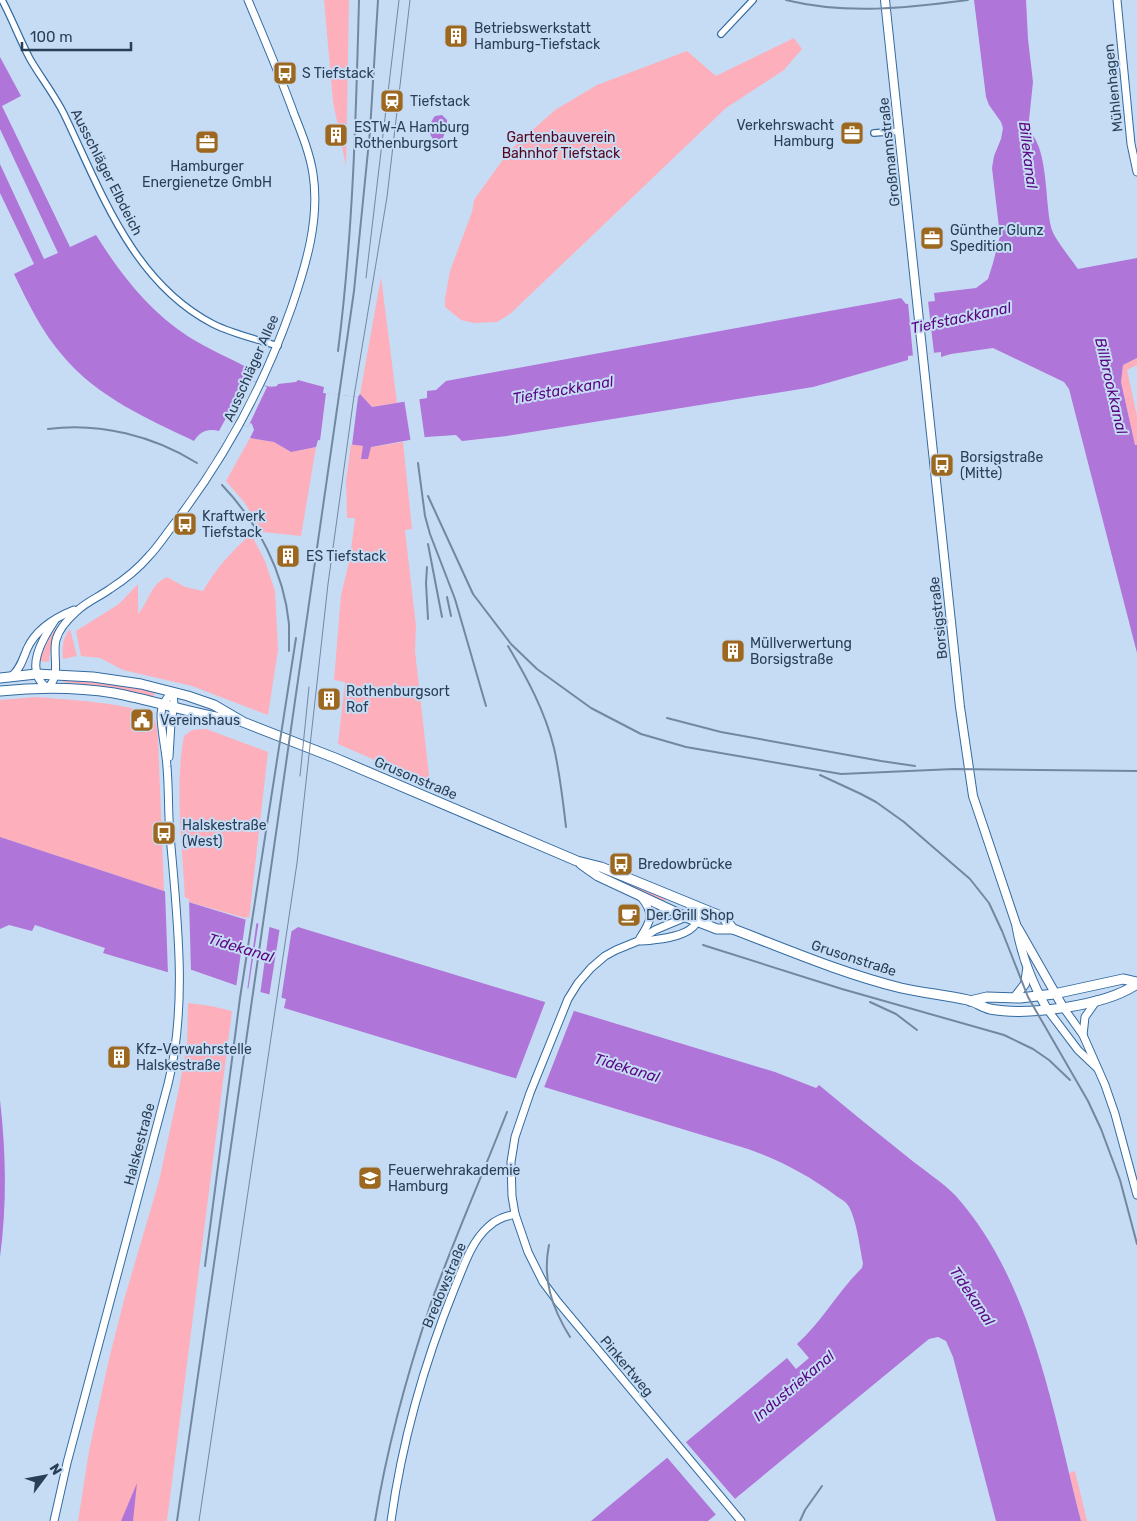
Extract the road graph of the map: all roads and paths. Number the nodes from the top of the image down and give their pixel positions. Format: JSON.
{"nodes":[{"id":1,"x":2,"y":0,"type":"edge"},
{"id":2,"x":248,"y":0,"type":"edge"},
{"id":3,"x":753,"y":0,"type":"edge"},
{"id":4,"x":885,"y":0,"type":"edge"},
{"id":5,"x":1117,"y":0,"type":"edge"},
{"id":6,"x":721,"y":34,"type":"dead end"},
{"id":7,"x":900,"y":131,"type":"junction"},
{"id":8,"x":874,"y":133,"type":"dead end"},
{"id":9,"x":1137,"y":172,"type":"edge"},
{"id":10,"x":918,"y":302,"type":"joint"},
{"id":11,"x":278,"y":346,"type":"junction"},
{"id":12,"x":79,"y":608,"type":"junction"},
{"id":13,"x":55,"y":620,"type":"junction"},
{"id":14,"x":36,"y":674,"type":"junction"},
{"id":15,"x":55,"y":674,"type":"junction"},
{"id":16,"x":12,"y":676,"type":"junction"},
{"id":17,"x":0,"y":678,"type":"edge"},
{"id":18,"x":46,"y":688,"type":"junction"},
{"id":19,"x":0,"y":691,"type":"edge"},
{"id":20,"x":173,"y":692,"type":"junction"},
{"id":21,"x":163,"y":704,"type":"junction"},
{"id":22,"x":174,"y":707,"type":"junction"},
{"id":23,"x":243,"y":722,"type":"junction"},
{"id":24,"x":167,"y":765,"type":"junction"},
{"id":25,"x":577,"y":861,"type":"junction"},
{"id":26,"x":641,"y":897,"type":"junction"},
{"id":27,"x":702,"y":909,"type":"junction"},
{"id":28,"x":686,"y":917,"type":"junction"},
{"id":29,"x":697,"y":921,"type":"junction"},
{"id":30,"x":1016,"y":924,"type":"junction"},
{"id":31,"x":733,"y":929,"type":"junction"},
{"id":32,"x":638,"y":941,"type":"junction"},
{"id":33,"x":1027,"y":966,"type":"junction"},
{"id":34,"x":1137,"y":983,"type":"edge"},
{"id":35,"x":1054,"y":994,"type":"junction"},
{"id":36,"x":1040,"y":996,"type":"junction"},
{"id":37,"x":1014,"y":998,"type":"junction"},
{"id":38,"x":1096,"y":1000,"type":"junction"},
{"id":39,"x":970,"y":1001,"type":"junction"},
{"id":40,"x":1063,"y":1007,"type":"junction"},
{"id":41,"x":1047,"y":1010,"type":"junction"},
{"id":42,"x":1083,"y":1035,"type":"junction"},
{"id":43,"x":1097,"y":1069,"type":"junction"},
{"id":44,"x":1137,"y":1195,"type":"edge"},
{"id":45,"x":515,"y":1214,"type":"junction"},
{"id":46,"x":54,"y":1521,"type":"edge"},
{"id":47,"x":391,"y":1521,"type":"edge"},
{"id":48,"x":741,"y":1521,"type":"edge"}],
"edges":[{"from":1,"to":11,"type":"street","name":"Ausschläger Elbdeich"},
{"from":2,"to":11,"type":"street","name":"Ausschläger Allee"},
{"from":3,"to":6,"type":"street"},
{"from":4,"to":7,"type":"main road","name":"Großmannstraße"},
{"from":5,"to":9,"type":"street","name":"Mühlenhagen"},
{"from":7,"to":8,"type":"street"},
{"from":7,"to":10,"type":"main road","name":"Großmannstraße"},
{"from":10,"to":30,"type":"main road","name":"Borsigstraße"},
{"from":11,"to":12,"type":"street","name":"Ausschläger Allee"},
{"from":12,"to":13,"type":"street","name":"Ausschläger Allee"},
{"from":12,"to":15,"type":"street","name":"Ausschläger Allee"},
{"from":13,"to":14,"type":"street"},
{"from":13,"to":16,"type":"street","name":"Ausschläger Allee"},
{"from":14,"to":15,"type":"main road","name":"Grusonstraße"},
{"from":14,"to":16,"type":"main road","name":"Grusonstraße"},
{"from":14,"to":18,"type":"street"},
{"from":15,"to":18,"type":"street"},
{"from":15,"to":20,"type":"main road","name":"Grusonstraße"},
{"from":16,"to":17,"type":"main road","name":"Grusonstraße"},
{"from":18,"to":19,"type":"main road","name":"Grusonstraße"},
{"from":18,"to":21,"type":"main road","name":"Grusonstraße"},
{"from":20,"to":21,"type":"street"},
{"from":20,"to":22,"type":"street","name":"Halskestraße"},
{"from":20,"to":23,"type":"main road","name":"Grusonstraße"},
{"from":21,"to":22,"type":"main road","name":"Grusonstraße"},
{"from":21,"to":24,"type":"street","name":"Halskestraße"},
{"from":22,"to":23,"type":"main road","name":"Grusonstraße"},
{"from":22,"to":24,"type":"street","name":"Halskestraße"},
{"from":23,"to":25,"type":"main road","name":"Grusonstraße"},
{"from":24,"to":46,"type":"street","name":"Halskestraße"},
{"from":25,"to":26,"type":"main road","name":"Grusonstraße"},
{"from":25,"to":27,"type":"main road","name":"Grusonstraße"},
{"from":26,"to":28,"type":"main road","name":"Grusonstraße"},
{"from":26,"to":32,"type":"street"},
{"from":27,"to":28,"type":"street"},
{"from":27,"to":29,"type":"street"},
{"from":27,"to":31,"type":"main road","name":"Grusonstraße"},
{"from":28,"to":29,"type":"main road","name":"Grusonstraße"},
{"from":28,"to":32,"type":"street"},
{"from":29,"to":31,"type":"main road","name":"Grusonstraße"},
{"from":29,"to":32,"type":"street"},
{"from":30,"to":33,"type":"main road","name":"Borsigstraße"},
{"from":30,"to":35,"type":"main road","name":"Borsigstraße"},
{"from":31,"to":39,"type":"main road","name":"Grusonstraße"},
{"from":32,"to":45,"type":"street"},
{"from":33,"to":36,"type":"main road","name":"Borsigstraße"},
{"from":33,"to":37,"type":"main road"},
{"from":34,"to":35,"type":"main road","name":"Grusonstraße"},
{"from":34,"to":38,"type":"main road","name":"Grusonstraße"},
{"from":35,"to":36,"type":"main road","name":"Grusonstraße"},
{"from":35,"to":40,"type":"main road","name":"Borsigstraße"},
{"from":36,"to":37,"type":"main road","name":"Grusonstraße"},
{"from":36,"to":41,"type":"main road","name":"Borsigstraße"},
{"from":37,"to":39,"type":"main road","name":"Grusonstraße"},
{"from":38,"to":40,"type":"main road","name":"Grusonstraße"},
{"from":38,"to":42,"type":"street"},
{"from":39,"to":41,"type":"main road","name":"Grusonstraße"},
{"from":40,"to":41,"type":"main road","name":"Grusonstraße"},
{"from":40,"to":42,"type":"street"},
{"from":41,"to":43,"type":"street"},
{"from":42,"to":43,"type":"street"},
{"from":43,"to":44,"type":"street"},
{"from":45,"to":47,"type":"street","name":"Bredowstraße"},
{"from":45,"to":48,"type":"street","name":"Pinkertweg"}]}
